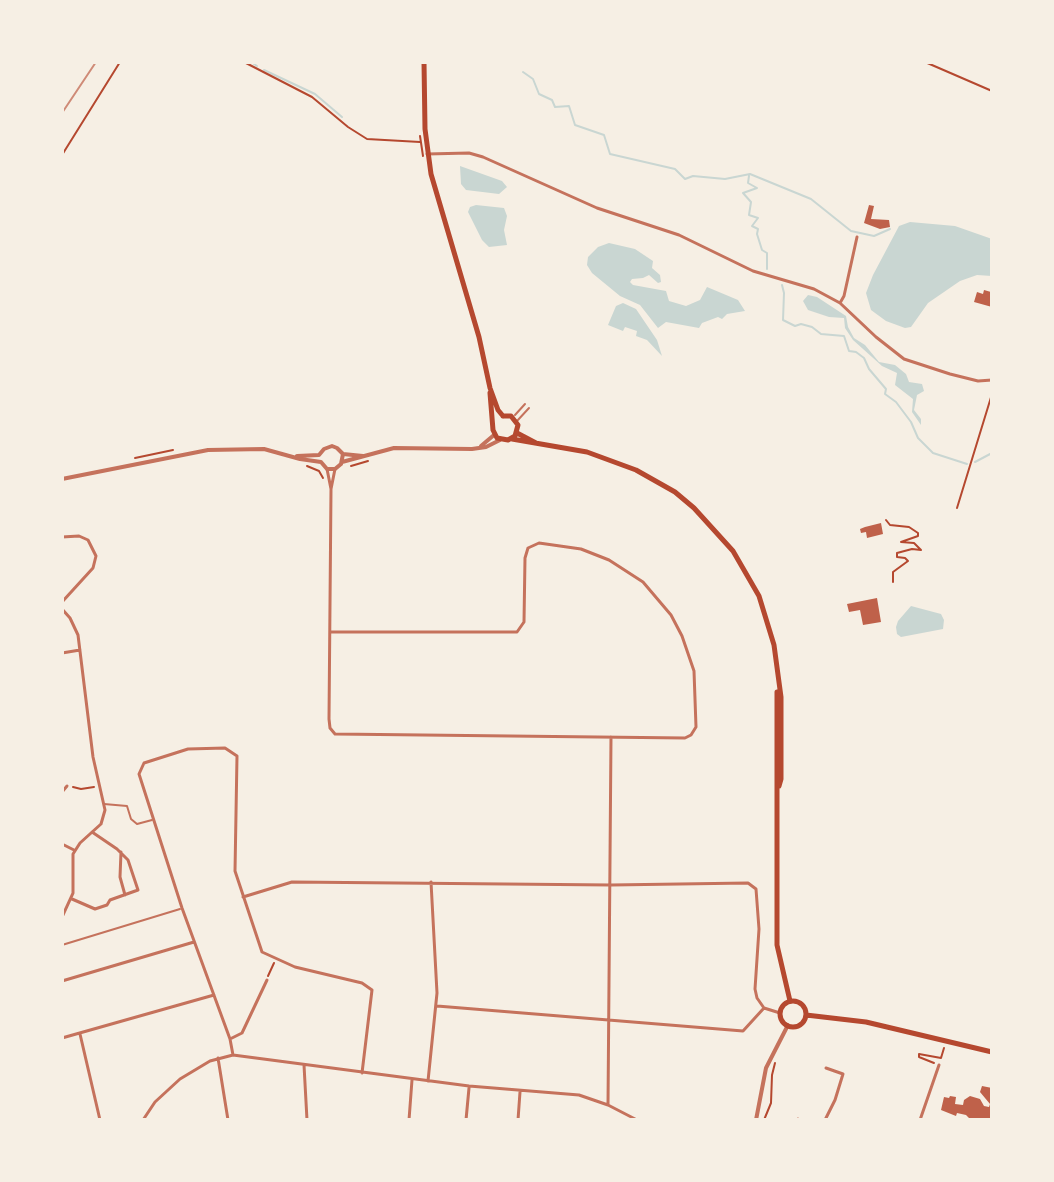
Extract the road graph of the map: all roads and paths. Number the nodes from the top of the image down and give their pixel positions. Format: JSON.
{"nodes":[{"id":1,"x":120,"y":62,"type":"edge"},
{"id":2,"x":244,"y":62,"type":"edge"},
{"id":3,"x":424,"y":62,"type":"edge"},
{"id":4,"x":925,"y":62,"type":"edge"},
{"id":5,"x":992,"y":91,"type":"edge"},
{"id":6,"x":62,"y":155,"type":"edge"},
{"id":7,"x":424,"y":155,"type":"junction"},
{"id":8,"x":857,"y":237,"type":"dead end"},
{"id":9,"x":840,"y":303,"type":"junction"},
{"id":10,"x":992,"y":380,"type":"edge"},
{"id":11,"x":490,"y":388,"type":"junction"},
{"id":12,"x":992,"y":394,"type":"edge"},
{"id":13,"x":525,"y":404,"type":"dead end"},
{"id":14,"x":529,"y":408,"type":"dead end"},
{"id":15,"x":503,"y":416,"type":"junction"},
{"id":16,"x":514,"y":419,"type":"junction"},
{"id":17,"x":494,"y":422,"type":"junction"},
{"id":18,"x":517,"y":433,"type":"junction"},
{"id":19,"x":494,"y":435,"type":"junction"},
{"id":20,"x":512,"y":439,"type":"junction"},
{"id":21,"x":500,"y":440,"type":"junction"},
{"id":22,"x":537,"y":444,"type":"junction"},
{"id":23,"x":479,"y":448,"type":"junction"},
{"id":24,"x":321,"y":454,"type":"junction"},
{"id":25,"x":343,"y":454,"type":"junction"},
{"id":26,"x":295,"y":456,"type":"junction"},
{"id":27,"x":366,"y":456,"type":"junction"},
{"id":28,"x":374,"y":459,"type":"dead end"},
{"id":29,"x":321,"y":462,"type":"junction"},
{"id":30,"x":302,"y":465,"type":"dead end"},
{"id":31,"x":344,"y":465,"type":"junction"},
{"id":32,"x":327,"y":469,"type":"junction"},
{"id":33,"x":335,"y":469,"type":"junction"},
{"id":34,"x":328,"y":478,"type":"junction"},
{"id":35,"x":62,"y":479,"type":"edge"},
{"id":36,"x":331,"y":489,"type":"junction"},
{"id":37,"x":957,"y":508,"type":"dead end"},
{"id":38,"x":886,"y":520,"type":"dead end"},
{"id":39,"x":62,"y":537,"type":"edge"},
{"id":40,"x":893,"y":582,"type":"dead end"},
{"id":41,"x":62,"y":602,"type":"edge"},
{"id":42,"x":62,"y":609,"type":"edge"},
{"id":43,"x":330,"y":632,"type":"junction"},
{"id":44,"x":80,"y":650,"type":"junction"},
{"id":45,"x":62,"y":653,"type":"edge"},
{"id":46,"x":611,"y":737,"type":"junction"},
{"id":47,"x":67,"y":786,"type":"joint"},
{"id":48,"x":100,"y":786,"type":"junction"},
{"id":49,"x":62,"y":792,"type":"edge"},
{"id":50,"x":104,"y":804,"type":"junction"},
{"id":51,"x":153,"y":819,"type":"junction"},
{"id":52,"x":92,"y":832,"type":"junction"},
{"id":53,"x":62,"y":844,"type":"edge"},
{"id":54,"x":74,"y":850,"type":"junction"},
{"id":55,"x":121,"y":852,"type":"junction"},
{"id":56,"x":431,"y":882,"type":"junction"},
{"id":57,"x":611,"y":885,"type":"junction"},
{"id":58,"x":125,"y":895,"type":"junction"},
{"id":59,"x":243,"y":897,"type":"junction"},
{"id":60,"x":71,"y":899,"type":"junction"},
{"id":61,"x":182,"y":908,"type":"junction"},
{"id":62,"x":62,"y":917,"type":"edge"},
{"id":63,"x":194,"y":942,"type":"junction"},
{"id":64,"x":62,"y":945,"type":"edge"},
{"id":65,"x":277,"y":959,"type":"junction"},
{"id":66,"x":267,"y":980,"type":"joint"},
{"id":67,"x":62,"y":981,"type":"edge"},
{"id":68,"x":214,"y":995,"type":"junction"},
{"id":69,"x":790,"y":1001,"type":"junction"},
{"id":70,"x":437,"y":1006,"type":"junction"},
{"id":71,"x":764,"y":1008,"type":"junction"},
{"id":72,"x":780,"y":1013,"type":"junction"},
{"id":73,"x":806,"y":1015,"type":"junction"},
{"id":74,"x":610,"y":1021,"type":"junction"},
{"id":75,"x":788,"y":1025,"type":"junction"},
{"id":76,"x":80,"y":1034,"type":"junction"},
{"id":77,"x":62,"y":1038,"type":"edge"},
{"id":78,"x":230,"y":1039,"type":"junction"},
{"id":79,"x":992,"y":1052,"type":"edge"},
{"id":80,"x":779,"y":1053,"type":"dead end"},
{"id":81,"x":233,"y":1055,"type":"junction"},
{"id":82,"x":942,"y":1055,"type":"dead end"},
{"id":83,"x":218,"y":1058,"type":"junction"},
{"id":84,"x":304,"y":1065,"type":"junction"},
{"id":85,"x":939,"y":1065,"type":"joint"},
{"id":86,"x":826,"y":1068,"type":"dead end"},
{"id":87,"x":362,"y":1073,"type":"junction"},
{"id":88,"x":412,"y":1079,"type":"junction"},
{"id":89,"x":428,"y":1081,"type":"junction"},
{"id":90,"x":469,"y":1086,"type":"junction"},
{"id":91,"x":520,"y":1092,"type":"junction"},
{"id":92,"x":608,"y":1105,"type":"junction"},
{"id":93,"x":100,"y":1120,"type":"edge"},
{"id":94,"x":143,"y":1120,"type":"edge"},
{"id":95,"x":228,"y":1120,"type":"edge"},
{"id":96,"x":307,"y":1120,"type":"edge"},
{"id":97,"x":409,"y":1120,"type":"edge"},
{"id":98,"x":466,"y":1120,"type":"edge"},
{"id":99,"x":518,"y":1120,"type":"edge"},
{"id":100,"x":637,"y":1120,"type":"edge"},
{"id":101,"x":756,"y":1120,"type":"edge"},
{"id":102,"x":764,"y":1120,"type":"edge"},
{"id":103,"x":825,"y":1120,"type":"edge"},
{"id":104,"x":920,"y":1120,"type":"edge"}],
"edges":[{"from":1,"to":6,"type":"path"},
{"from":2,"to":7,"type":"path"},
{"from":3,"to":7,"type":"main road"},
{"from":4,"to":5,"type":"path"},
{"from":7,"to":9,"type":"street"},
{"from":7,"to":11,"type":"main road"},
{"from":8,"to":9,"type":"street"},
{"from":9,"to":10,"type":"street"},
{"from":11,"to":15,"type":"main road"},
{"from":11,"to":17,"type":"main road"},
{"from":12,"to":37,"type":"path"},
{"from":13,"to":16,"type":"lane"},
{"from":14,"to":16,"type":"lane"},
{"from":15,"to":16,"type":"main road"},
{"from":15,"to":17,"type":"main road"},
{"from":16,"to":18,"type":"main road"},
{"from":17,"to":19,"type":"main road"},
{"from":18,"to":20,"type":"main road"},
{"from":18,"to":22,"type":"main road"},
{"from":19,"to":21,"type":"main road"},
{"from":19,"to":23,"type":"street"},
{"from":20,"to":21,"type":"main road"},
{"from":20,"to":22,"type":"main road"},
{"from":21,"to":23,"type":"street"},
{"from":22,"to":69,"type":"main road"},
{"from":23,"to":27,"type":"street"},
{"from":24,"to":25,"type":"street"},
{"from":24,"to":26,"type":"street"},
{"from":24,"to":29,"type":"street"},
{"from":25,"to":27,"type":"street"},
{"from":25,"to":31,"type":"street"},
{"from":26,"to":29,"type":"street"},
{"from":26,"to":35,"type":"street"},
{"from":27,"to":31,"type":"street"},
{"from":28,"to":31,"type":"path"},
{"from":29,"to":32,"type":"street"},
{"from":30,"to":34,"type":"path"},
{"from":31,"to":33,"type":"street"},
{"from":32,"to":33,"type":"street"},
{"from":32,"to":34,"type":"street"},
{"from":33,"to":36,"type":"street"},
{"from":34,"to":36,"type":"street"},
{"from":36,"to":43,"type":"street"},
{"from":38,"to":40,"type":"path"},
{"from":39,"to":41,"type":"street"},
{"from":42,"to":44,"type":"street"},
{"from":43,"to":46,"type":"street"},
{"from":43,"to":46,"type":"street"},
{"from":44,"to":45,"type":"street"},
{"from":44,"to":48,"type":"street"},
{"from":46,"to":57,"type":"street"},
{"from":47,"to":48,"type":"path"},
{"from":47,"to":49,"type":"street"},
{"from":48,"to":50,"type":"street"},
{"from":50,"to":51,"type":"lane"},
{"from":50,"to":52,"type":"street"},
{"from":51,"to":59,"type":"street"},
{"from":51,"to":61,"type":"street"},
{"from":52,"to":54,"type":"street"},
{"from":52,"to":55,"type":"street"},
{"from":53,"to":54,"type":"street"},
{"from":54,"to":60,"type":"street"},
{"from":55,"to":58,"type":"street"},
{"from":55,"to":58,"type":"street"},
{"from":56,"to":57,"type":"street"},
{"from":56,"to":59,"type":"street"},
{"from":56,"to":70,"type":"street"},
{"from":57,"to":71,"type":"street"},
{"from":57,"to":74,"type":"street"},
{"from":58,"to":60,"type":"street"},
{"from":59,"to":65,"type":"street"},
{"from":60,"to":62,"type":"street"},
{"from":61,"to":63,"type":"street"},
{"from":61,"to":64,"type":"lane"},
{"from":63,"to":67,"type":"street"},
{"from":63,"to":68,"type":"street"},
{"from":65,"to":66,"type":"path"},
{"from":65,"to":87,"type":"street"},
{"from":66,"to":78,"type":"street"},
{"from":68,"to":76,"type":"street"},
{"from":68,"to":78,"type":"street"},
{"from":69,"to":72,"type":"main road"},
{"from":69,"to":73,"type":"main road"},
{"from":70,"to":74,"type":"street"},
{"from":70,"to":89,"type":"street"},
{"from":71,"to":72,"type":"street"},
{"from":71,"to":74,"type":"street"},
{"from":72,"to":75,"type":"main road"},
{"from":73,"to":75,"type":"main road"},
{"from":73,"to":79,"type":"main road"},
{"from":74,"to":92,"type":"street"},
{"from":75,"to":101,"type":"street"},
{"from":76,"to":77,"type":"street"},
{"from":76,"to":93,"type":"street"},
{"from":78,"to":81,"type":"street"},
{"from":80,"to":102,"type":"path"},
{"from":81,"to":83,"type":"street"},
{"from":81,"to":84,"type":"street"},
{"from":82,"to":85,"type":"path"},
{"from":83,"to":94,"type":"street"},
{"from":83,"to":95,"type":"street"},
{"from":84,"to":87,"type":"street"},
{"from":84,"to":96,"type":"street"},
{"from":85,"to":104,"type":"street"},
{"from":86,"to":103,"type":"street"},
{"from":87,"to":88,"type":"street"},
{"from":88,"to":89,"type":"street"},
{"from":88,"to":97,"type":"street"},
{"from":89,"to":90,"type":"street"},
{"from":90,"to":91,"type":"street"},
{"from":90,"to":98,"type":"street"},
{"from":91,"to":92,"type":"street"},
{"from":91,"to":99,"type":"street"},
{"from":92,"to":100,"type":"street"}]}
